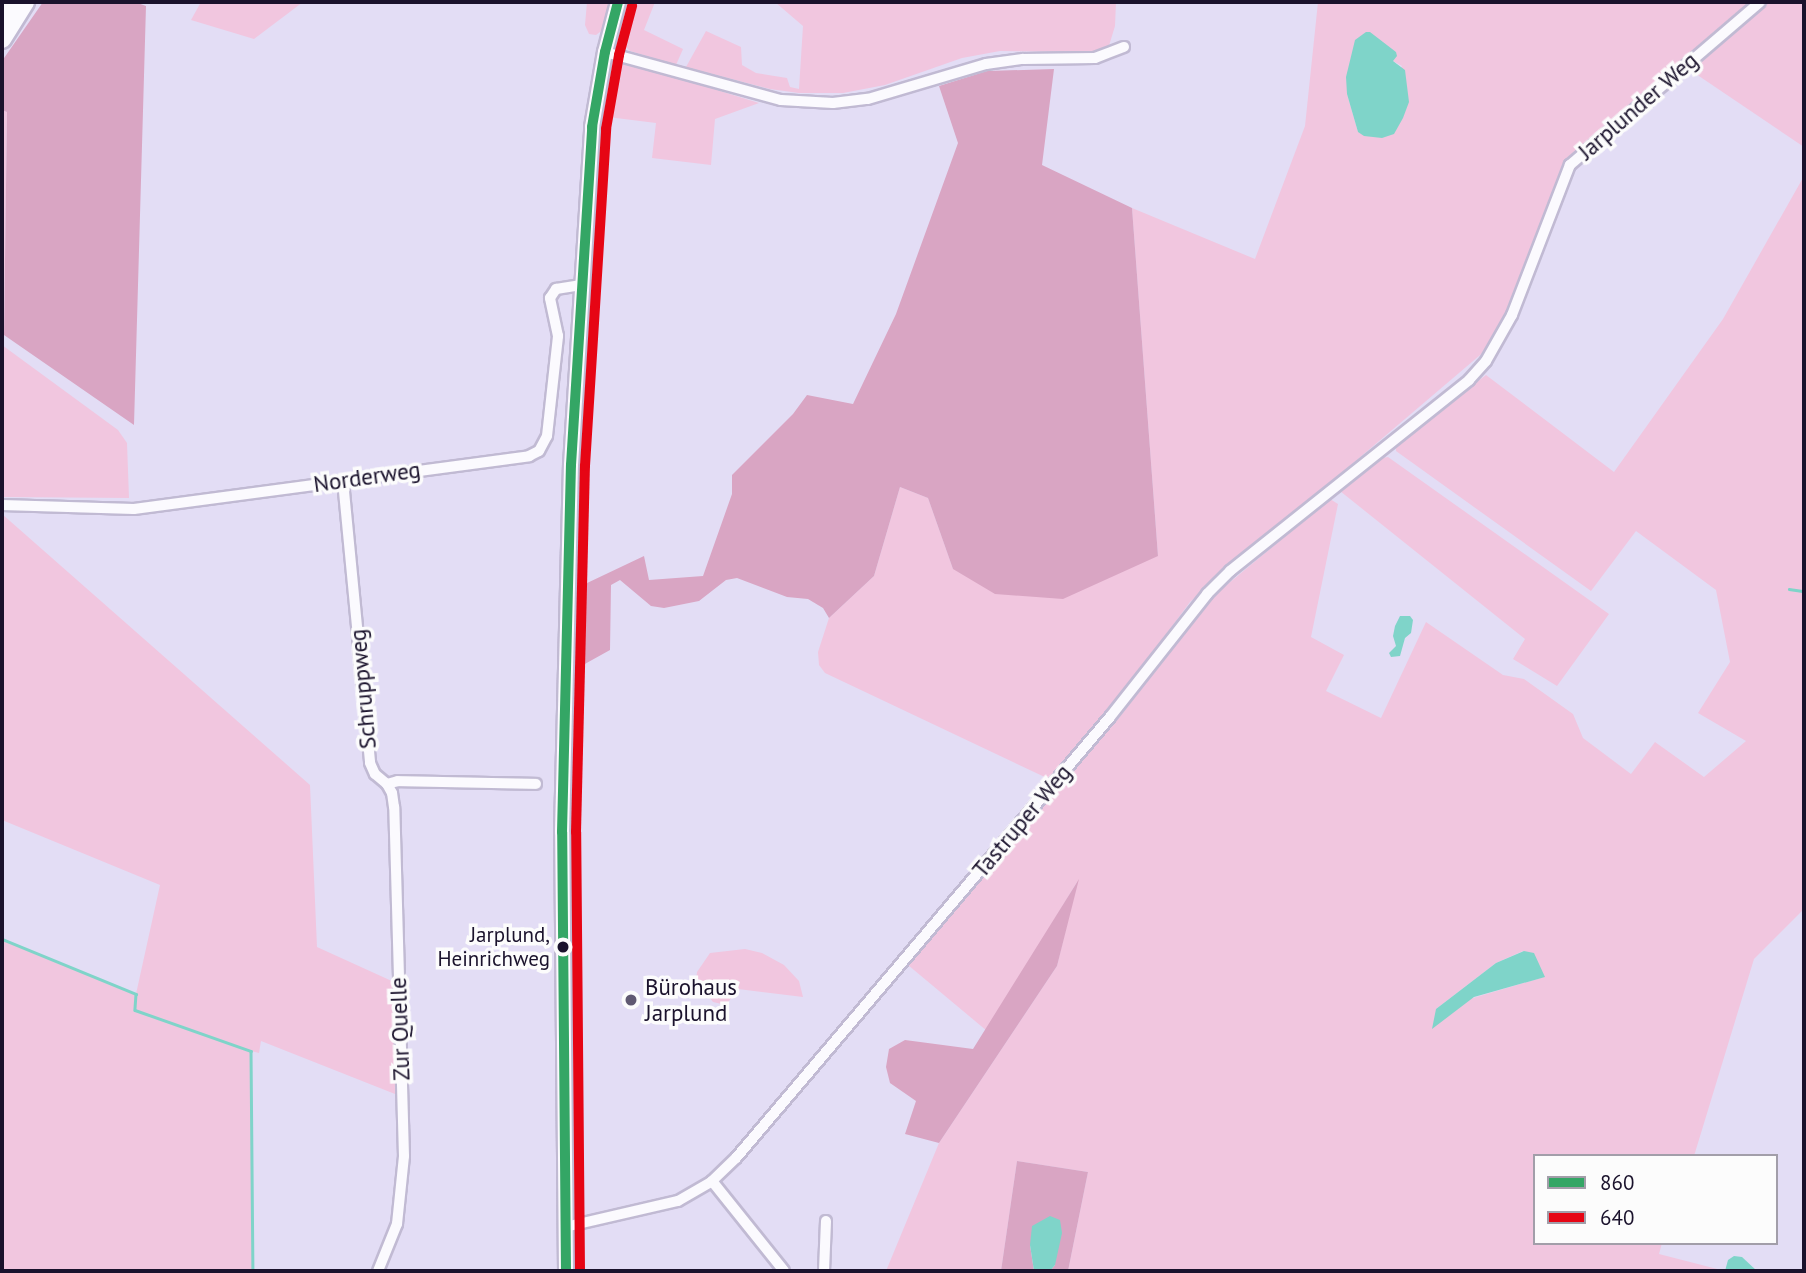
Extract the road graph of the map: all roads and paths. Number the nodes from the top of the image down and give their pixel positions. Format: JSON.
{"nodes":[{"id":1,"x":8,"y":2,"type":"edge"},
{"id":2,"x":25,"y":2,"type":"edge"},
{"id":3,"x":618,"y":2,"type":"edge"},
{"id":4,"x":1760,"y":2,"type":"edge"},
{"id":5,"x":2,"y":11,"type":"edge"},
{"id":6,"x":2,"y":39,"type":"edge"},
{"id":7,"x":1124,"y":47,"type":"dead end"},
{"id":8,"x":605,"y":52,"type":"junction"},
{"id":9,"x":580,"y":285,"type":"junction"},
{"id":10,"x":1469,"y":380,"type":"joint"},
{"id":11,"x":343,"y":481,"type":"junction"},
{"id":12,"x":2,"y":505,"type":"edge"},
{"id":13,"x":387,"y":783,"type":"junction"},
{"id":14,"x":536,"y":784,"type":"dead end"},
{"id":15,"x":712,"y":1181,"type":"junction"},
{"id":16,"x":826,"y":1221,"type":"dead end"},
{"id":17,"x":565,"y":1227,"type":"junction"},
{"id":18,"x":378,"y":1271,"type":"edge"},
{"id":19,"x":566,"y":1271,"type":"edge"},
{"id":20,"x":784,"y":1271,"type":"edge"},
{"id":21,"x":824,"y":1271,"type":"edge"}],
"edges":[{"from":1,"to":5,"type":"highway"},
{"from":2,"to":6,"type":"highway"},
{"from":3,"to":8,"type":"main road"},
{"from":4,"to":10,"type":"street","name":"Jarplunder Weg"},
{"from":7,"to":8,"type":"street"},
{"from":8,"to":9,"type":"main road"},
{"from":9,"to":11,"type":"street","name":"Norderweg"},
{"from":9,"to":17,"type":"main road"},
{"from":10,"to":15,"type":"street","name":"Tastruper Weg"},
{"from":11,"to":12,"type":"street","name":"Norderweg"},
{"from":11,"to":13,"type":"street","name":"Schruppweg"},
{"from":13,"to":14,"type":"street"},
{"from":13,"to":18,"type":"street","name":"Zur Quelle"},
{"from":15,"to":17,"type":"street","name":"Tastruper Weg"},
{"from":15,"to":20,"type":"street"},
{"from":16,"to":21,"type":"street"},
{"from":17,"to":19,"type":"main road"}]}
